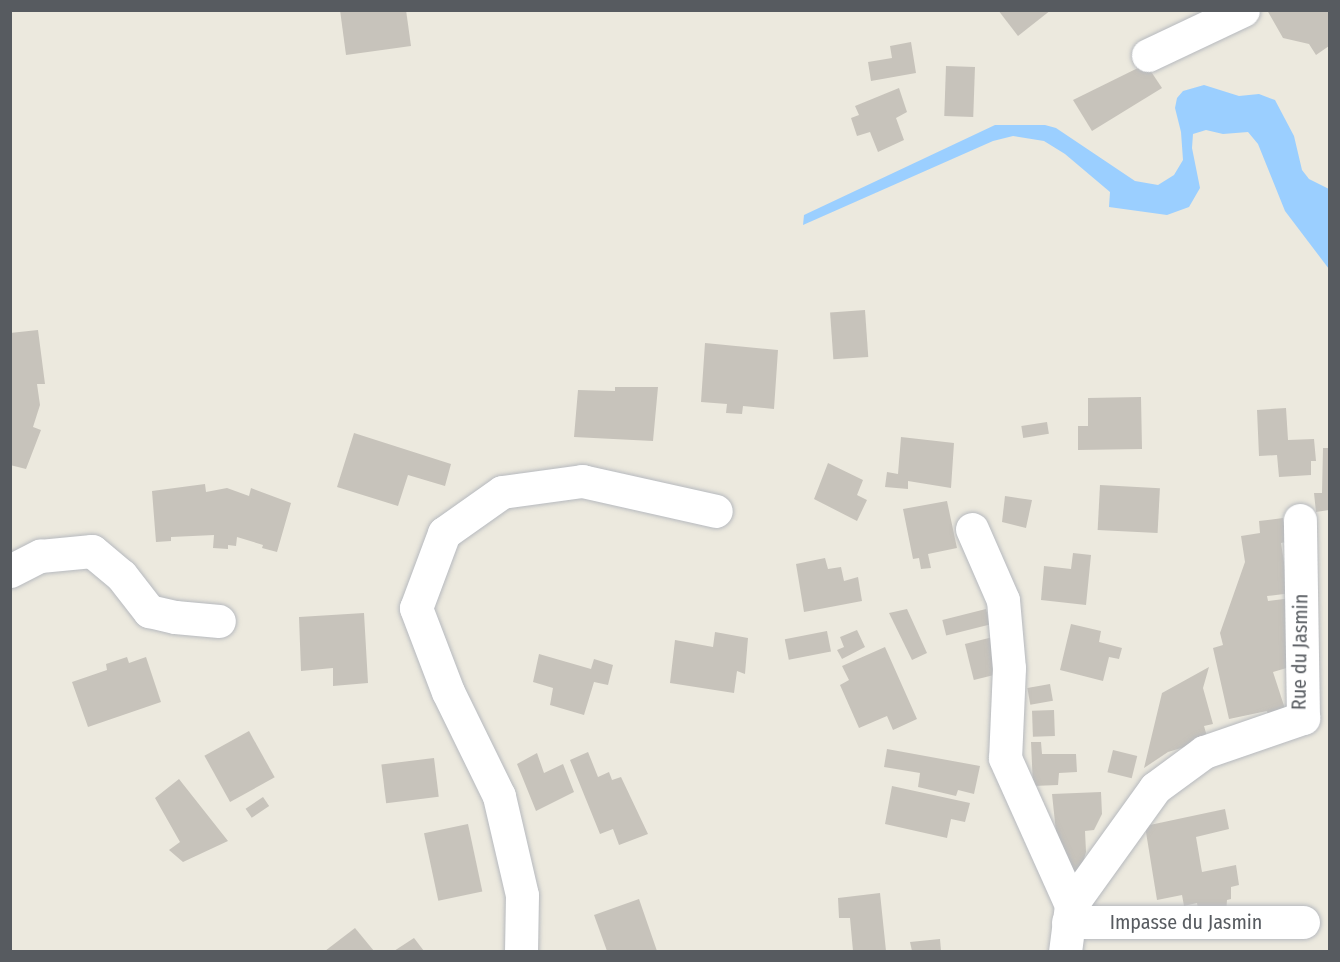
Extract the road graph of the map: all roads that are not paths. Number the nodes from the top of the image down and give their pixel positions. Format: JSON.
{"nodes":[{"id":1,"x":1243,"y":10,"type":"edge"},
{"id":2,"x":1148,"y":56,"type":"dead end"},
{"id":3,"x":716,"y":511,"type":"dead end"},
{"id":4,"x":1300,"y":520,"type":"dead end"},
{"id":5,"x":972,"y":529,"type":"dead end"},
{"id":6,"x":10,"y":571,"type":"edge"},
{"id":7,"x":219,"y":621,"type":"dead end"},
{"id":8,"x":1303,"y":922,"type":"dead end"},
{"id":9,"x":1068,"y":926,"type":"edge"},
{"id":10,"x":521,"y":951,"type":"edge"}],
"edges":[{"from":1,"to":2,"type":"street"},
{"from":3,"to":10,"type":"street"},
{"from":4,"to":9,"type":"street","name":"Rue du Jasmin"},
{"from":5,"to":9,"type":"street"},
{"from":6,"to":7,"type":"street"},
{"from":8,"to":9,"type":"street","name":"Impasse du Jasmin"}]}
